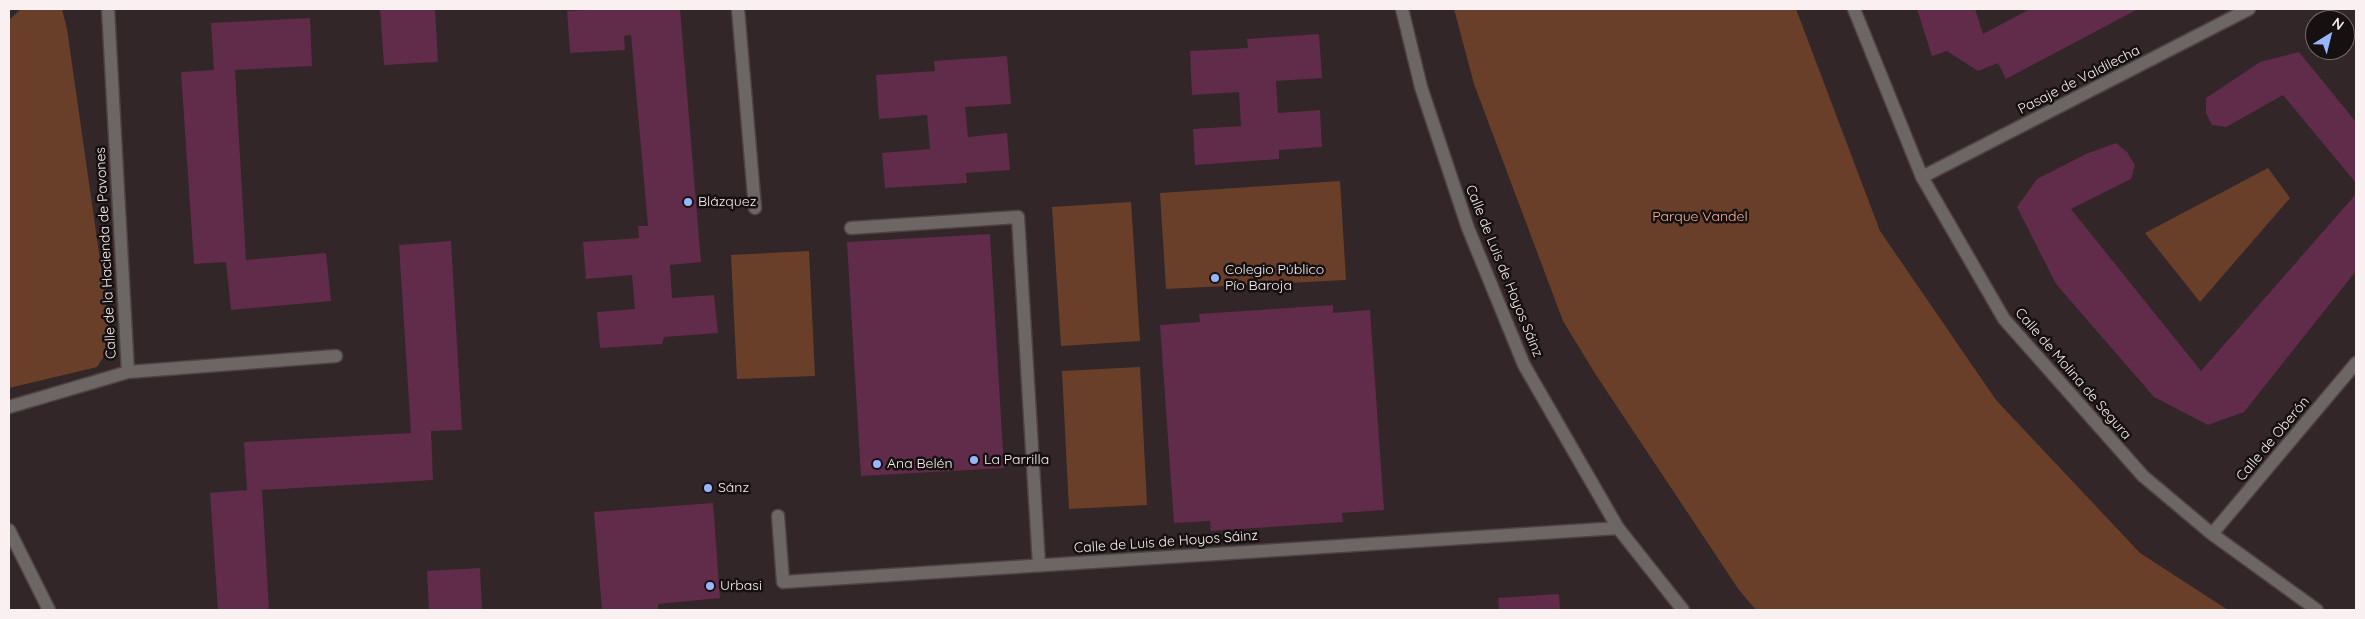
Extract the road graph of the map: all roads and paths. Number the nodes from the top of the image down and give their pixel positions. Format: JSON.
{"nodes":[{"id":1,"x":108,"y":9,"type":"edge"},
{"id":2,"x":738,"y":9,"type":"edge"},
{"id":3,"x":1402,"y":9,"type":"edge"},
{"id":4,"x":1854,"y":9,"type":"edge"},
{"id":5,"x":2249,"y":9,"type":"edge"},
{"id":6,"x":1922,"y":177,"type":"junction"},
{"id":7,"x":755,"y":208,"type":"dead end"},
{"id":8,"x":851,"y":228,"type":"dead end"},
{"id":9,"x":336,"y":356,"type":"dead end"},
{"id":10,"x":2356,"y":364,"type":"edge"},
{"id":11,"x":128,"y":372,"type":"junction"},
{"id":12,"x":9,"y":407,"type":"edge"},
{"id":13,"x":778,"y":516,"type":"dead end"},
{"id":14,"x":1618,"y":528,"type":"junction"},
{"id":15,"x":9,"y":530,"type":"edge"},
{"id":16,"x":2212,"y":534,"type":"junction"},
{"id":17,"x":1039,"y":565,"type":"junction"},
{"id":18,"x":49,"y":610,"type":"edge"},
{"id":19,"x":1683,"y":610,"type":"edge"},
{"id":20,"x":2317,"y":610,"type":"edge"}],
"edges":[{"from":1,"to":11,"type":"street","name":"Calle de la Hacienda de Pavones"},
{"from":2,"to":7,"type":"street"},
{"from":3,"to":14,"type":"street","name":"Calle de Luis de Hoyos Sáinz"},
{"from":4,"to":6,"type":"street","name":"Calle de Molina de Segura"},
{"from":5,"to":6,"type":"street","name":"Pasaje de Valdilecha"},
{"from":6,"to":16,"type":"street","name":"Calle de Molina de Segura"},
{"from":8,"to":17,"type":"street"},
{"from":9,"to":11,"type":"street"},
{"from":10,"to":16,"type":"street","name":"Calle de Oberón"},
{"from":11,"to":12,"type":"street","name":"Calle de la Hacienda de Pavones"},
{"from":13,"to":17,"type":"street","name":"Calle de Luis de Hoyos Sáinz"},
{"from":14,"to":17,"type":"street","name":"Calle de Luis de Hoyos Sáinz"},
{"from":14,"to":19,"type":"street","name":"Calle de Luis de Hoyos Sáinz"},
{"from":15,"to":18,"type":"street"},
{"from":16,"to":20,"type":"street","name":"Calle de Molina de Segura"}]}
